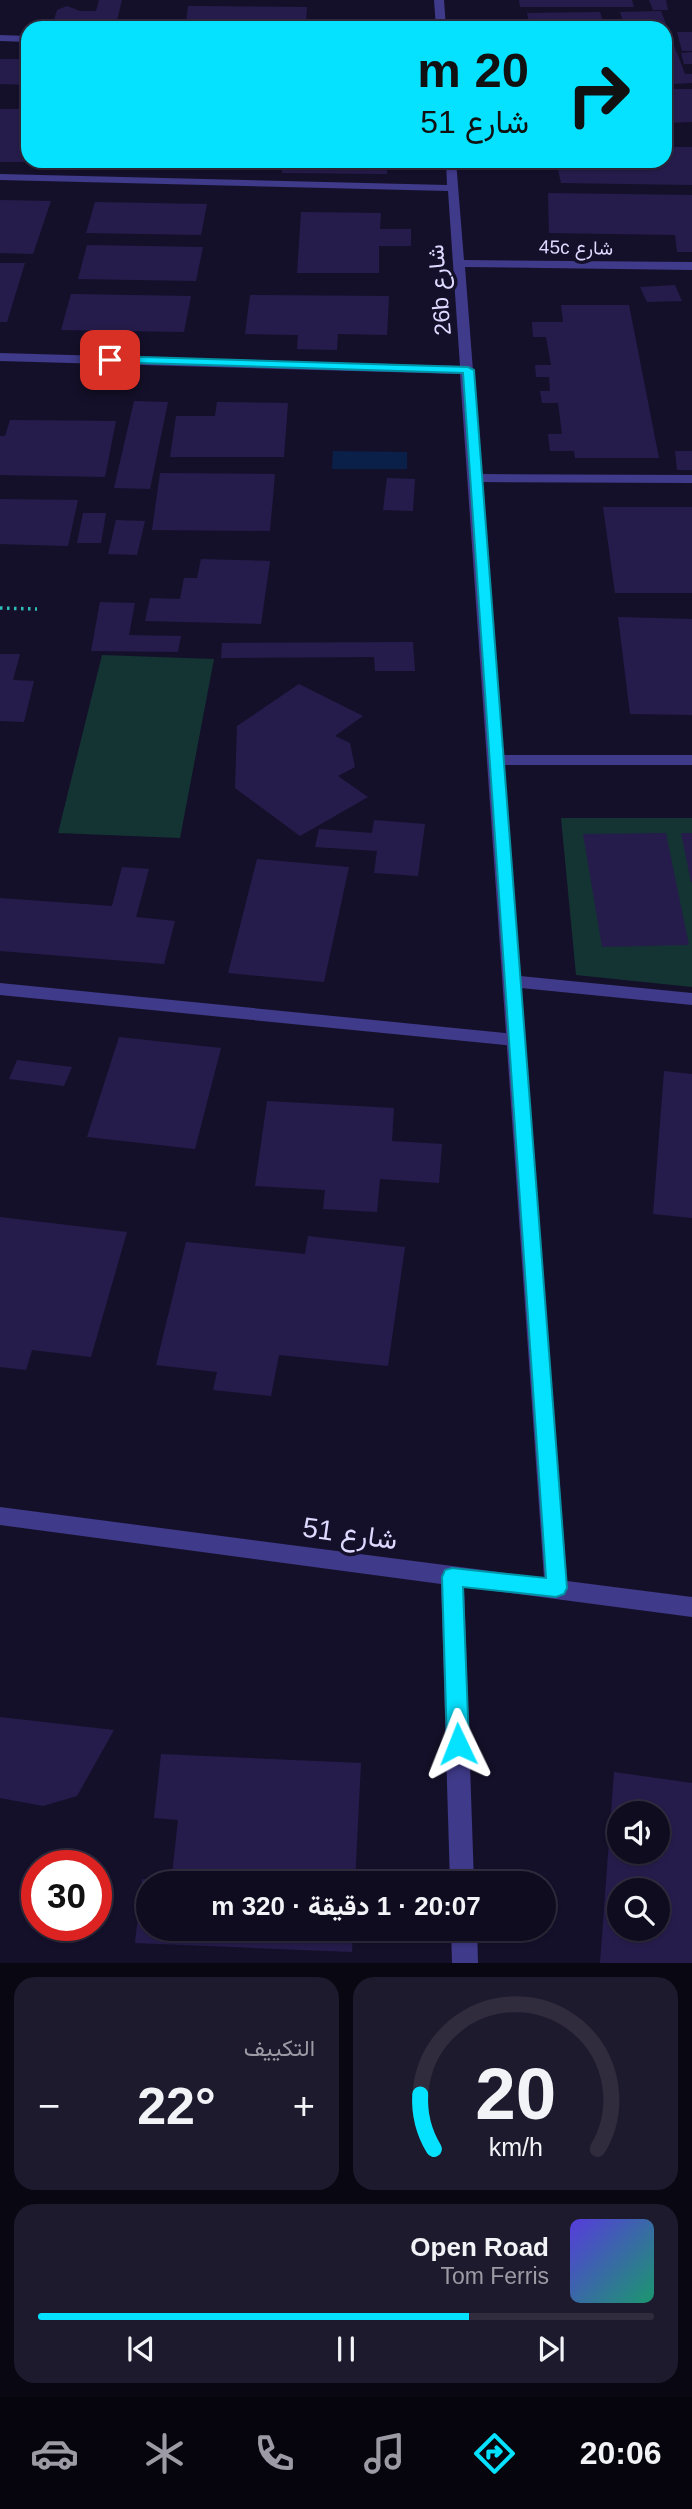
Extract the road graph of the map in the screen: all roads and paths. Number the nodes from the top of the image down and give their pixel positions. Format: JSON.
{"nodes":[{"id":1,"x":439,"y":0,"type":"edge"},
{"id":2,"x":440,"y":21,"type":"edge"},
{"id":3,"x":0,"y":38,"type":"edge"},
{"id":4,"x":21,"y":39,"type":"edge"},
{"id":5,"x":452,"y":168,"type":"edge"},
{"id":6,"x":0,"y":177,"type":"edge"},
{"id":7,"x":453,"y":188,"type":"junction"},
{"id":8,"x":459,"y":264,"type":"junction"},
{"id":9,"x":692,"y":266,"type":"edge"},
{"id":10,"x":0,"y":357,"type":"edge"},
{"id":11,"x":468,"y":370,"type":"junction"},
{"id":12,"x":476,"y":478,"type":"junction"},
{"id":13,"x":692,"y":479,"type":"edge"},
{"id":14,"x":0,"y":608,"type":"edge"},
{"id":15,"x":37,"y":608,"type":"dead end"},
{"id":16,"x":496,"y":760,"type":"junction"},
{"id":17,"x":692,"y":760,"type":"edge"},
{"id":18,"x":512,"y":981,"type":"junction"},
{"id":19,"x":0,"y":989,"type":"edge"},
{"id":20,"x":692,"y":999,"type":"edge"},
{"id":21,"x":515,"y":1041,"type":"junction"},
{"id":22,"x":0,"y":1516,"type":"edge"},
{"id":23,"x":452,"y":1577,"type":"junction"},
{"id":24,"x":556,"y":1588,"type":"junction"},
{"id":25,"x":692,"y":1607,"type":"edge"},
{"id":26,"x":462,"y":1871,"type":"edge"},
{"id":27,"x":464,"y":1941,"type":"edge"},
{"id":28,"x":465,"y":1963,"type":"edge"}],
"edges":[{"from":1,"to":2,"type":"street"},
{"from":3,"to":4,"type":"street"},
{"from":5,"to":7,"type":"street","name":"26b شارع"},
{"from":6,"to":7,"type":"street"},
{"from":7,"to":8,"type":"street","name":"26b شارع"},
{"from":8,"to":9,"type":"street","name":"45c شارع"},
{"from":8,"to":11,"type":"street","name":"26b شارع"},
{"from":10,"to":11,"type":"street"},
{"from":11,"to":12,"type":"street","name":"26b شارع"},
{"from":12,"to":13,"type":"street"},
{"from":12,"to":16,"type":"street","name":"26b شارع"},
{"from":14,"to":15,"type":"path"},
{"from":16,"to":17,"type":"street"},
{"from":16,"to":18,"type":"street","name":"26b شارع"},
{"from":18,"to":20,"type":"street"},
{"from":18,"to":21,"type":"street","name":"26b شارع"},
{"from":19,"to":21,"type":"street"},
{"from":21,"to":24,"type":"street","name":"26b شارع"},
{"from":22,"to":23,"type":"street","name":"شارع 51"},
{"from":23,"to":24,"type":"street","name":"شارع 51"},
{"from":23,"to":26,"type":"street"},
{"from":24,"to":25,"type":"street","name":"شارع 51"},
{"from":27,"to":28,"type":"street"}]}
